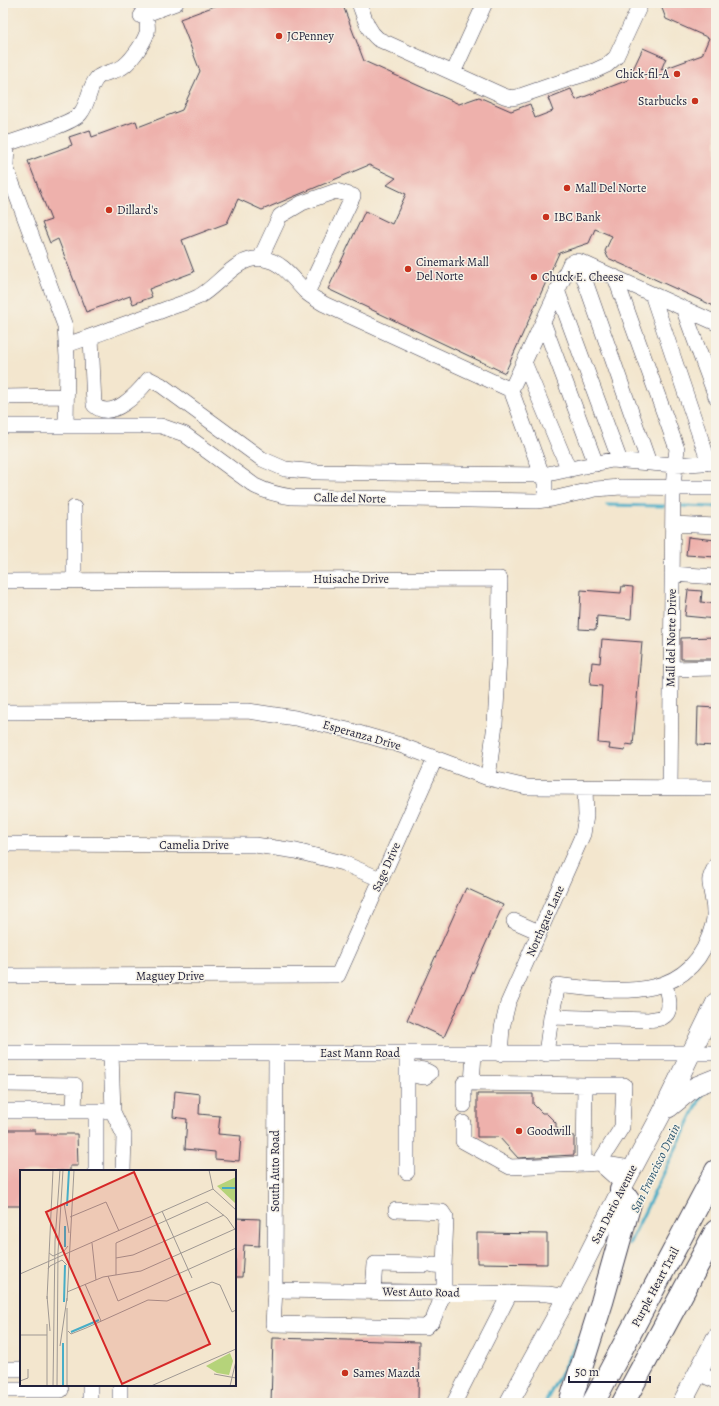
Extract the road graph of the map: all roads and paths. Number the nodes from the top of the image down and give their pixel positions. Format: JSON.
{"nodes":[{"id":1,"x":176,"y":3,"type":"edge"},
{"id":2,"x":359,"y":3,"type":"edge"},
{"id":3,"x":485,"y":3,"type":"edge"},
{"id":4,"x":641,"y":3,"type":"edge"},
{"id":5,"x":143,"y":11,"type":"edge"},
{"id":6,"x":453,"y":73,"type":"junction"},
{"id":7,"x":5,"y":144,"type":"edge"},
{"id":8,"x":260,"y":258,"type":"junction"},
{"id":9,"x":578,"y":261,"type":"junction"},
{"id":10,"x":614,"y":277,"type":"junction"},
{"id":11,"x":557,"y":290,"type":"junction"},
{"id":12,"x":307,"y":293,"type":"junction"},
{"id":13,"x":652,"y":294,"type":"junction"},
{"id":14,"x":683,"y":308,"type":"junction"},
{"id":15,"x":543,"y":322,"type":"junction"},
{"id":16,"x":716,"y":323,"type":"edge"},
{"id":17,"x":91,"y":337,"type":"junction"},
{"id":18,"x":66,"y":345,"type":"junction"},
{"id":19,"x":524,"y":362,"type":"junction"},
{"id":20,"x":511,"y":390,"type":"junction"},
{"id":21,"x":66,"y":396,"type":"junction"},
{"id":22,"x":3,"y":397,"type":"edge"},
{"id":23,"x":716,"y":397,"type":"edge"},
{"id":24,"x":66,"y":425,"type":"junction"},
{"id":25,"x":3,"y":426,"type":"edge"},
{"id":26,"x":250,"y":450,"type":"junction"},
{"id":27,"x":620,"y":461,"type":"junction"},
{"id":28,"x":712,"y":462,"type":"edge"},
{"id":29,"x":649,"y":463,"type":"junction"},
{"id":30,"x":596,"y":464,"type":"junction"},
{"id":31,"x":675,"y":465,"type":"junction"},
{"id":32,"x":232,"y":469,"type":"junction"},
{"id":33,"x":569,"y":470,"type":"junction"},
{"id":34,"x":362,"y":473,"type":"junction"},
{"id":35,"x":474,"y":474,"type":"junction"},
{"id":36,"x":542,"y":475,"type":"junction"},
{"id":37,"x":673,"y":488,"type":"junction"},
{"id":38,"x":716,"y":488,"type":"edge"},
{"id":39,"x":362,"y":498,"type":"junction"},
{"id":40,"x":473,"y":500,"type":"junction"},
{"id":41,"x":545,"y":500,"type":"junction"},
{"id":42,"x":74,"y":508,"type":"dead end"},
{"id":43,"x":673,"y":524,"type":"junction"},
{"id":44,"x":716,"y":526,"type":"edge"},
{"id":45,"x":672,"y":574,"type":"junction"},
{"id":46,"x":716,"y":577,"type":"edge"},
{"id":47,"x":74,"y":580,"type":"junction"},
{"id":48,"x":3,"y":581,"type":"edge"},
{"id":49,"x":716,"y":668,"type":"edge"},
{"id":50,"x":671,"y":669,"type":"junction"},
{"id":51,"x":3,"y":712,"type":"edge"},
{"id":52,"x":435,"y":759,"type":"junction"},
{"id":53,"x":488,"y":778,"type":"junction"},
{"id":54,"x":586,"y":788,"type":"junction"},
{"id":55,"x":670,"y":788,"type":"junction"},
{"id":56,"x":716,"y":788,"type":"edge"},
{"id":57,"x":3,"y":844,"type":"edge"},
{"id":58,"x":716,"y":865,"type":"edge"},
{"id":59,"x":380,"y":879,"type":"junction"},
{"id":60,"x":716,"y":913,"type":"edge"},
{"id":61,"x":514,"y":921,"type":"dead end"},
{"id":62,"x":539,"y":932,"type":"junction"},
{"id":63,"x":338,"y":975,"type":"joint"},
{"id":64,"x":3,"y":976,"type":"edge"},
{"id":65,"x":665,"y":984,"type":"junction"},
{"id":66,"x":716,"y":1002,"type":"edge"},
{"id":67,"x":551,"y":1017,"type":"junction"},
{"id":68,"x":3,"y":1053,"type":"edge"},
{"id":69,"x":111,"y":1053,"type":"junction"},
{"id":70,"x":276,"y":1053,"type":"junction"},
{"id":71,"x":716,"y":1053,"type":"edge"},
{"id":72,"x":407,"y":1054,"type":"junction"},
{"id":73,"x":438,"y":1054,"type":"junction"},
{"id":74,"x":474,"y":1054,"type":"junction"},
{"id":75,"x":500,"y":1054,"type":"junction"},
{"id":76,"x":546,"y":1054,"type":"junction"},
{"id":77,"x":692,"y":1054,"type":"junction"},
{"id":78,"x":410,"y":1072,"type":"junction"},
{"id":79,"x":716,"y":1078,"type":"edge"},
{"id":80,"x":472,"y":1083,"type":"junction"},
{"id":81,"x":3,"y":1084,"type":"edge"},
{"id":82,"x":585,"y":1085,"type":"junction"},
{"id":83,"x":464,"y":1105,"type":"dead end"},
{"id":84,"x":3,"y":1111,"type":"edge"},
{"id":85,"x":74,"y":1111,"type":"junction"},
{"id":86,"x":96,"y":1111,"type":"junction"},
{"id":87,"x":113,"y":1112,"type":"junction"},
{"id":88,"x":661,"y":1115,"type":"junction"},
{"id":89,"x":463,"y":1123,"type":"dead end"},
{"id":90,"x":591,"y":1163,"type":"junction"},
{"id":91,"x":96,"y":1170,"type":"edge"},
{"id":92,"x":123,"y":1170,"type":"edge"},
{"id":93,"x":716,"y":1171,"type":"edge"},
{"id":94,"x":407,"y":1172,"type":"dead end"},
{"id":95,"x":624,"y":1181,"type":"junction"},
{"id":96,"x":396,"y":1210,"type":"dead end"},
{"id":97,"x":716,"y":1231,"type":"edge"},
{"id":98,"x":434,"y":1265,"type":"junction"},
{"id":99,"x":275,"y":1290,"type":"junction"},
{"id":100,"x":372,"y":1291,"type":"junction"},
{"id":101,"x":444,"y":1292,"type":"junction"},
{"id":102,"x":510,"y":1293,"type":"junction"},
{"id":103,"x":567,"y":1297,"type":"junction"},
{"id":104,"x":716,"y":1338,"type":"edge"},
{"id":105,"x":3,"y":1369,"type":"edge"},
{"id":106,"x":20,"y":1369,"type":"edge"},
{"id":107,"x":698,"y":1373,"type":"junction"},
{"id":108,"x":716,"y":1381,"type":"edge"},
{"id":109,"x":90,"y":1386,"type":"edge"},
{"id":110,"x":120,"y":1386,"type":"edge"},
{"id":111,"x":3,"y":1390,"type":"edge"},
{"id":112,"x":61,"y":1393,"type":"edge"},
{"id":113,"x":90,"y":1403,"type":"edge"},
{"id":114,"x":120,"y":1403,"type":"edge"},
{"id":115,"x":454,"y":1403,"type":"edge"},
{"id":116,"x":509,"y":1403,"type":"edge"},
{"id":117,"x":570,"y":1403,"type":"edge"},
{"id":118,"x":594,"y":1403,"type":"edge"},
{"id":119,"x":623,"y":1403,"type":"edge"},
{"id":120,"x":682,"y":1403,"type":"edge"}],
"edges":[{"from":1,"to":5,"type":"street"},
{"from":2,"to":6,"type":"street"},
{"from":3,"to":6,"type":"street"},
{"from":4,"to":6,"type":"street"},
{"from":5,"to":7,"type":"street"},
{"from":7,"to":18,"type":"street"},
{"from":8,"to":12,"type":"street"},
{"from":8,"to":12,"type":"street"},
{"from":8,"to":17,"type":"street"},
{"from":9,"to":10,"type":"street"},
{"from":9,"to":11,"type":"street"},
{"from":9,"to":29,"type":"street"},
{"from":10,"to":13,"type":"street"},
{"from":10,"to":31,"type":"street","name":"Mall del Norte Drive"},
{"from":11,"to":15,"type":"street"},
{"from":11,"to":27,"type":"street"},
{"from":12,"to":20,"type":"street"},
{"from":13,"to":14,"type":"street"},
{"from":13,"to":28,"type":"street"},
{"from":14,"to":16,"type":"street"},
{"from":14,"to":23,"type":"street"},
{"from":15,"to":19,"type":"street"},
{"from":15,"to":30,"type":"street"},
{"from":17,"to":18,"type":"street"},
{"from":17,"to":26,"type":"street"},
{"from":18,"to":21,"type":"street"},
{"from":19,"to":20,"type":"street"},
{"from":19,"to":33,"type":"street"},
{"from":20,"to":36,"type":"street"},
{"from":21,"to":22,"type":"street"},
{"from":21,"to":24,"type":"street"},
{"from":24,"to":25,"type":"street","name":"Calle del Norte"},
{"from":24,"to":32,"type":"street","name":"Calle del Norte"},
{"from":26,"to":32,"type":"street"},
{"from":26,"to":34,"type":"street"},
{"from":27,"to":29,"type":"street"},
{"from":27,"to":30,"type":"street"},
{"from":28,"to":31,"type":"street"},
{"from":29,"to":31,"type":"street"},
{"from":30,"to":33,"type":"street"},
{"from":31,"to":37,"type":"street","name":"Mall del Norte Drive"},
{"from":32,"to":39,"type":"street","name":"Calle del Norte"},
{"from":33,"to":36,"type":"street"},
{"from":34,"to":35,"type":"street"},
{"from":34,"to":39,"type":"street"},
{"from":35,"to":36,"type":"street"},
{"from":35,"to":40,"type":"street"},
{"from":36,"to":41,"type":"street"},
{"from":37,"to":38,"type":"street","name":"Calle del Norte"},
{"from":37,"to":41,"type":"street","name":"Calle del Norte"},
{"from":37,"to":43,"type":"street","name":"Mall del Norte Drive"},
{"from":39,"to":40,"type":"street","name":"Calle del Norte"},
{"from":40,"to":41,"type":"street","name":"Calle del Norte"},
{"from":42,"to":47,"type":"street"},
{"from":43,"to":44,"type":"street"},
{"from":43,"to":45,"type":"street","name":"Mall del Norte Drive"},
{"from":45,"to":46,"type":"street"},
{"from":45,"to":50,"type":"street","name":"Mall del Norte Drive"},
{"from":47,"to":48,"type":"street","name":"Huisache Drive"},
{"from":47,"to":53,"type":"street","name":"Huisache Drive"},
{"from":49,"to":50,"type":"street"},
{"from":50,"to":55,"type":"street","name":"Mall del Norte Drive"},
{"from":51,"to":52,"type":"street","name":"Esperanza Drive"},
{"from":52,"to":53,"type":"street","name":"Esperanza Drive"},
{"from":52,"to":59,"type":"street","name":"Sage Drive"},
{"from":53,"to":54,"type":"street","name":"Esperanza Drive"},
{"from":54,"to":55,"type":"street","name":"Esperanza Drive"},
{"from":54,"to":62,"type":"street","name":"Northgate Lane"},
{"from":55,"to":56,"type":"street","name":"Esperanza Drive"},
{"from":57,"to":59,"type":"street","name":"Camelia Drive"},
{"from":58,"to":60,"type":"street"},
{"from":59,"to":63,"type":"street","name":"Sage Drive"},
{"from":60,"to":65,"type":"street"},
{"from":61,"to":62,"type":"street"},
{"from":62,"to":75,"type":"street","name":"Northgate Lane"},
{"from":63,"to":64,"type":"street","name":"Maguey Drive"},
{"from":65,"to":67,"type":"street"},
{"from":65,"to":67,"type":"street"},
{"from":66,"to":77,"type":"main road","name":"San Dario Avenue"},
{"from":67,"to":76,"type":"street"},
{"from":68,"to":69,"type":"street","name":"East Mann Road"},
{"from":69,"to":70,"type":"street","name":"East Mann Road"},
{"from":69,"to":87,"type":"street"},
{"from":70,"to":72,"type":"street","name":"East Mann Road"},
{"from":70,"to":99,"type":"street","name":"South Auto Road"},
{"from":71,"to":77,"type":"street","name":"East Mann Road"},
{"from":72,"to":73,"type":"street","name":"East Mann Road"},
{"from":72,"to":78,"type":"street"},
{"from":73,"to":74,"type":"street","name":"East Mann Road"},
{"from":73,"to":78,"type":"street"},
{"from":74,"to":75,"type":"street","name":"East Mann Road"},
{"from":74,"to":80,"type":"street"},
{"from":75,"to":76,"type":"street","name":"East Mann Road"},
{"from":76,"to":77,"type":"street","name":"East Mann Road"},
{"from":77,"to":88,"type":"main road","name":"San Dario Avenue"},
{"from":78,"to":94,"type":"street"},
{"from":79,"to":88,"type":"main road"},
{"from":80,"to":82,"type":"street"},
{"from":80,"to":83,"type":"street"},
{"from":81,"to":85,"type":"street"},
{"from":82,"to":90,"type":"street"},
{"from":82,"to":90,"type":"street"},
{"from":84,"to":85,"type":"street"},
{"from":85,"to":86,"type":"street"},
{"from":86,"to":87,"type":"street"},
{"from":86,"to":91,"type":"street"},
{"from":87,"to":92,"type":"street"},
{"from":88,"to":95,"type":"main road","name":"San Dario Avenue"},
{"from":89,"to":90,"type":"street"},
{"from":90,"to":95,"type":"street"},
{"from":93,"to":118,"type":"highway","name":"Purple Heart Trail"},
{"from":95,"to":103,"type":"main road","name":"San Dario Avenue"},
{"from":95,"to":117,"type":"highway"},
{"from":96,"to":98,"type":"street"},
{"from":97,"to":119,"type":"highway"},
{"from":98,"to":100,"type":"street"},
{"from":98,"to":101,"type":"street"},
{"from":99,"to":100,"type":"street","name":"West Auto Road"},
{"from":99,"to":101,"type":"street","name":"South Auto Road"},
{"from":100,"to":101,"type":"street","name":"West Auto Road"},
{"from":101,"to":102,"type":"street","name":"West Auto Road"},
{"from":102,"to":103,"type":"street","name":"West Auto Road"},
{"from":102,"to":115,"type":"street"},
{"from":103,"to":116,"type":"main road","name":"San Dario Avenue"},
{"from":104,"to":107,"type":"main road"},
{"from":105,"to":106,"type":"street"},
{"from":107,"to":108,"type":"street"},
{"from":107,"to":120,"type":"main road"},
{"from":109,"to":113,"type":"street"},
{"from":110,"to":114,"type":"street"},
{"from":111,"to":112,"type":"street"}]}
